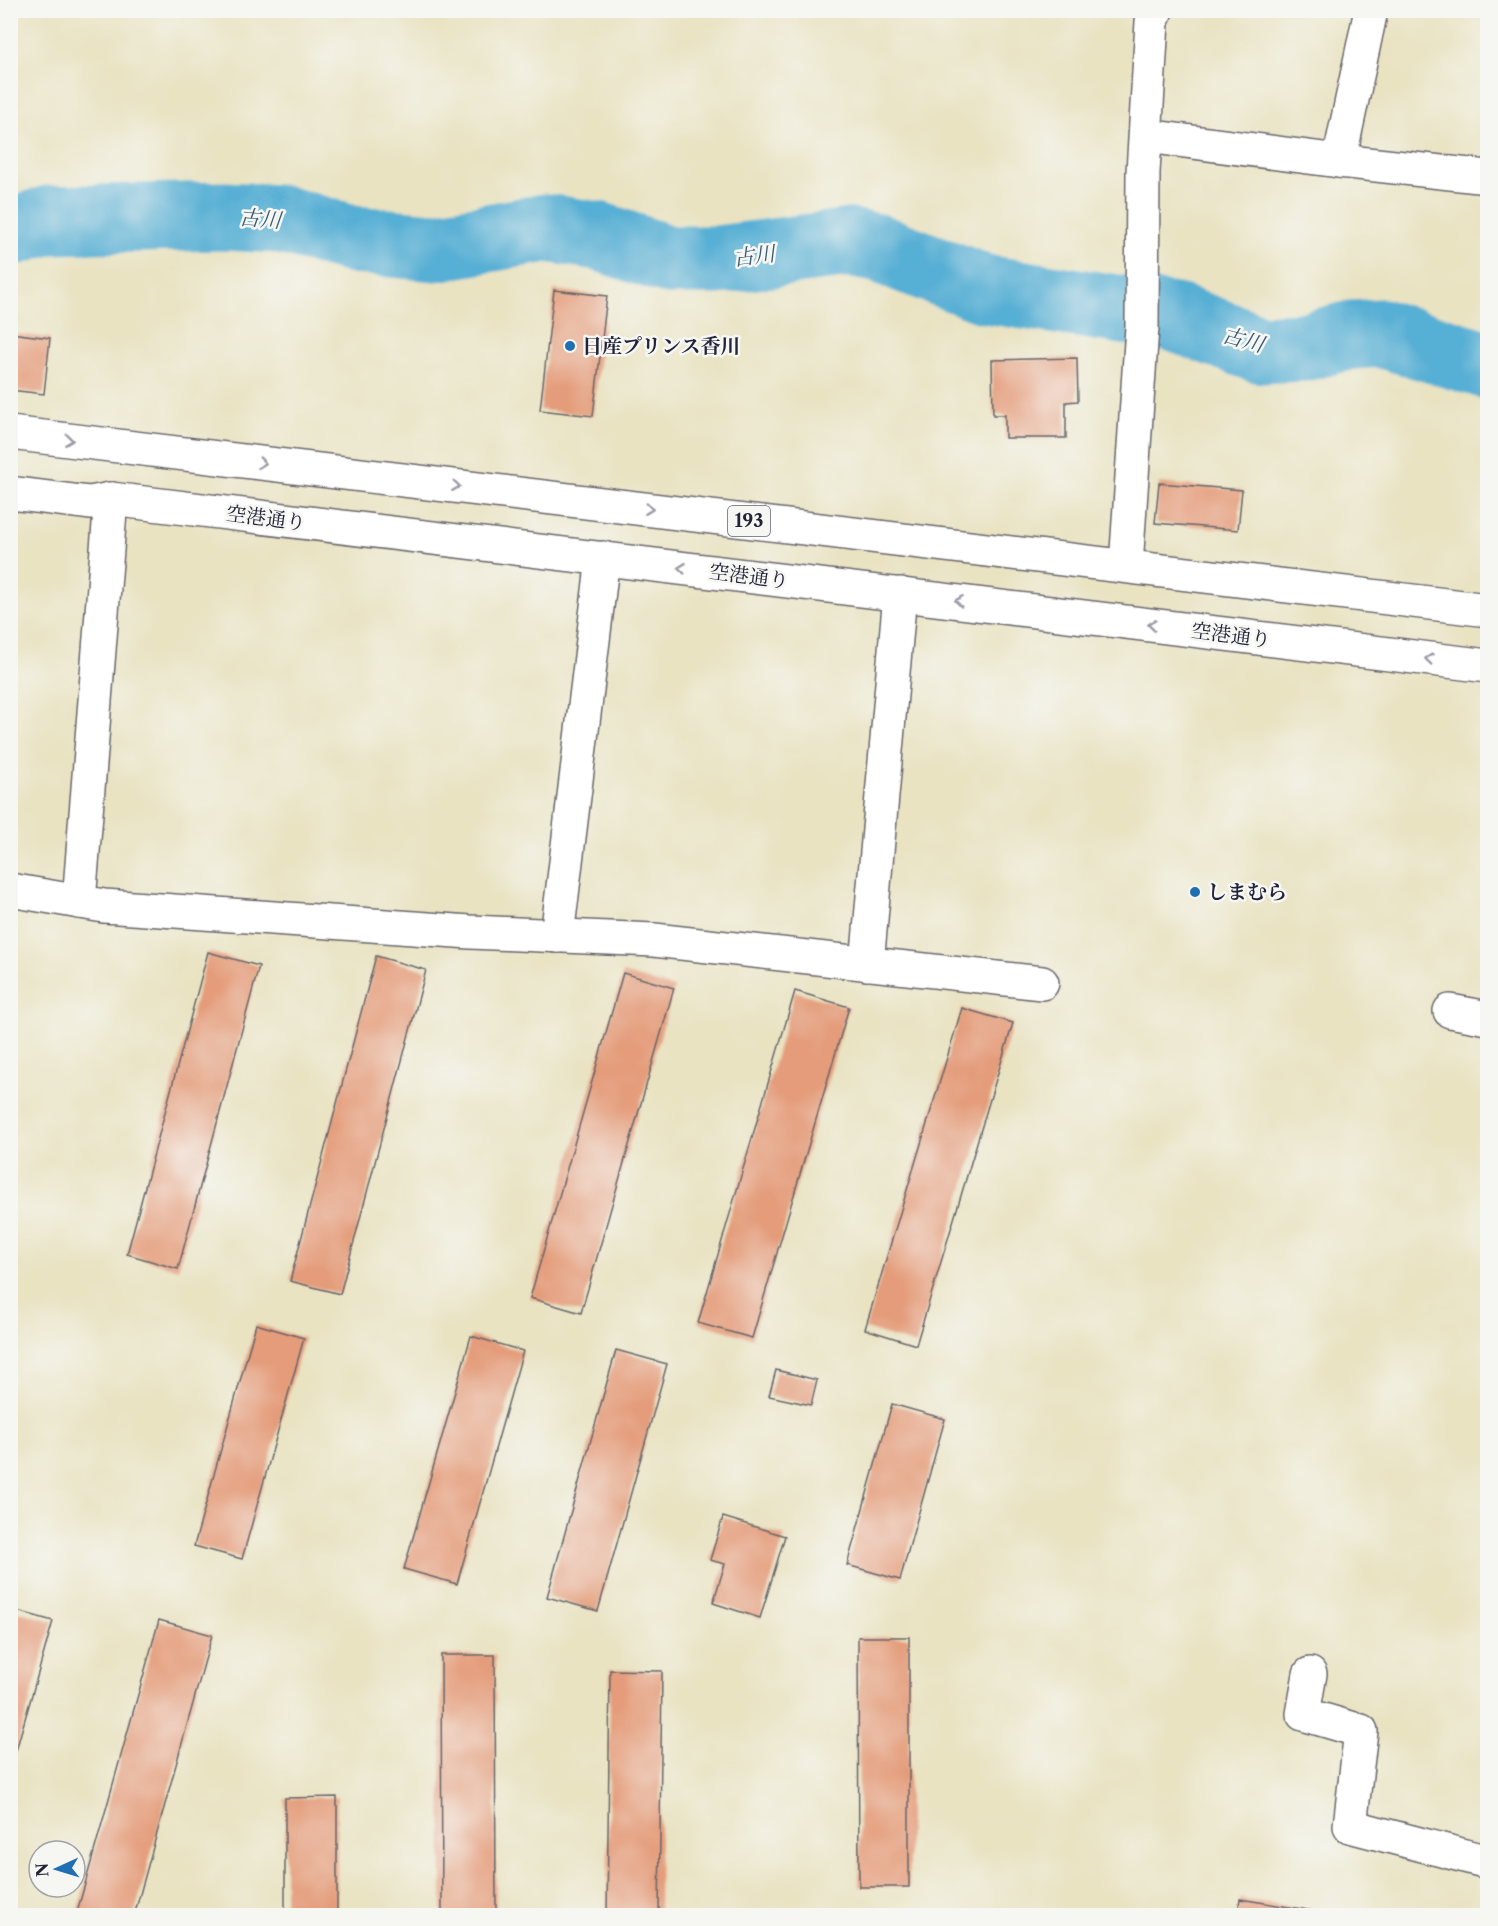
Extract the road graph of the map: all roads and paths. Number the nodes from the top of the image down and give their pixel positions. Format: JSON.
{"nodes":[{"id":1,"x":1156,"y":10,"type":"edge"},
{"id":2,"x":1371,"y":10,"type":"edge"},
{"id":3,"x":1146,"y":136,"type":"junction"},
{"id":4,"x":1339,"y":161,"type":"junction"},
{"id":5,"x":1488,"y":177,"type":"edge"},
{"id":6,"x":10,"y":433,"type":"edge"},
{"id":7,"x":10,"y":493,"type":"edge"},
{"id":8,"x":111,"y":499,"type":"junction"},
{"id":9,"x":603,"y":558,"type":"junction"},
{"id":10,"x":1126,"y":566,"type":"junction"},
{"id":11,"x":900,"y":594,"type":"junction"},
{"id":12,"x":1488,"y":610,"type":"edge"},
{"id":13,"x":1488,"y":666,"type":"edge"},
{"id":14,"x":10,"y":890,"type":"edge"},
{"id":15,"x":79,"y":902,"type":"junction"},
{"id":16,"x":557,"y":936,"type":"junction"},
{"id":17,"x":867,"y":964,"type":"junction"},
{"id":18,"x":1042,"y":983,"type":"dead end"},
{"id":19,"x":1449,"y":1011,"type":"dead end"},
{"id":20,"x":1488,"y":1018,"type":"edge"},
{"id":21,"x":1310,"y":1674,"type":"dead end"},
{"id":22,"x":1488,"y":1862,"type":"edge"}],
"edges":[{"from":1,"to":3,"type":"main road"},
{"from":2,"to":4,"type":"main road"},
{"from":3,"to":4,"type":"main road"},
{"from":3,"to":10,"type":"main road"},
{"from":4,"to":5,"type":"main road"},
{"from":6,"to":10,"type":"main road","number":"193","one_way":true},
{"from":7,"to":8,"type":"main road","name":"空港通り"},
{"from":8,"to":9,"type":"main road","name":"空港通り"},
{"from":8,"to":15,"type":"main road"},
{"from":11,"to":9,"type":"main road","name":"空港通り","one_way":true},
{"from":9,"to":16,"type":"main road"},
{"from":10,"to":12,"type":"main road","number":"193"},
{"from":13,"to":11,"type":"main road","name":"空港通り","one_way":true},
{"from":11,"to":17,"type":"main road"},
{"from":14,"to":15,"type":"main road"},
{"from":15,"to":16,"type":"main road"},
{"from":16,"to":17,"type":"main road"},
{"from":17,"to":18,"type":"main road"},
{"from":19,"to":20,"type":"main road"},
{"from":21,"to":22,"type":"main road"}]}
